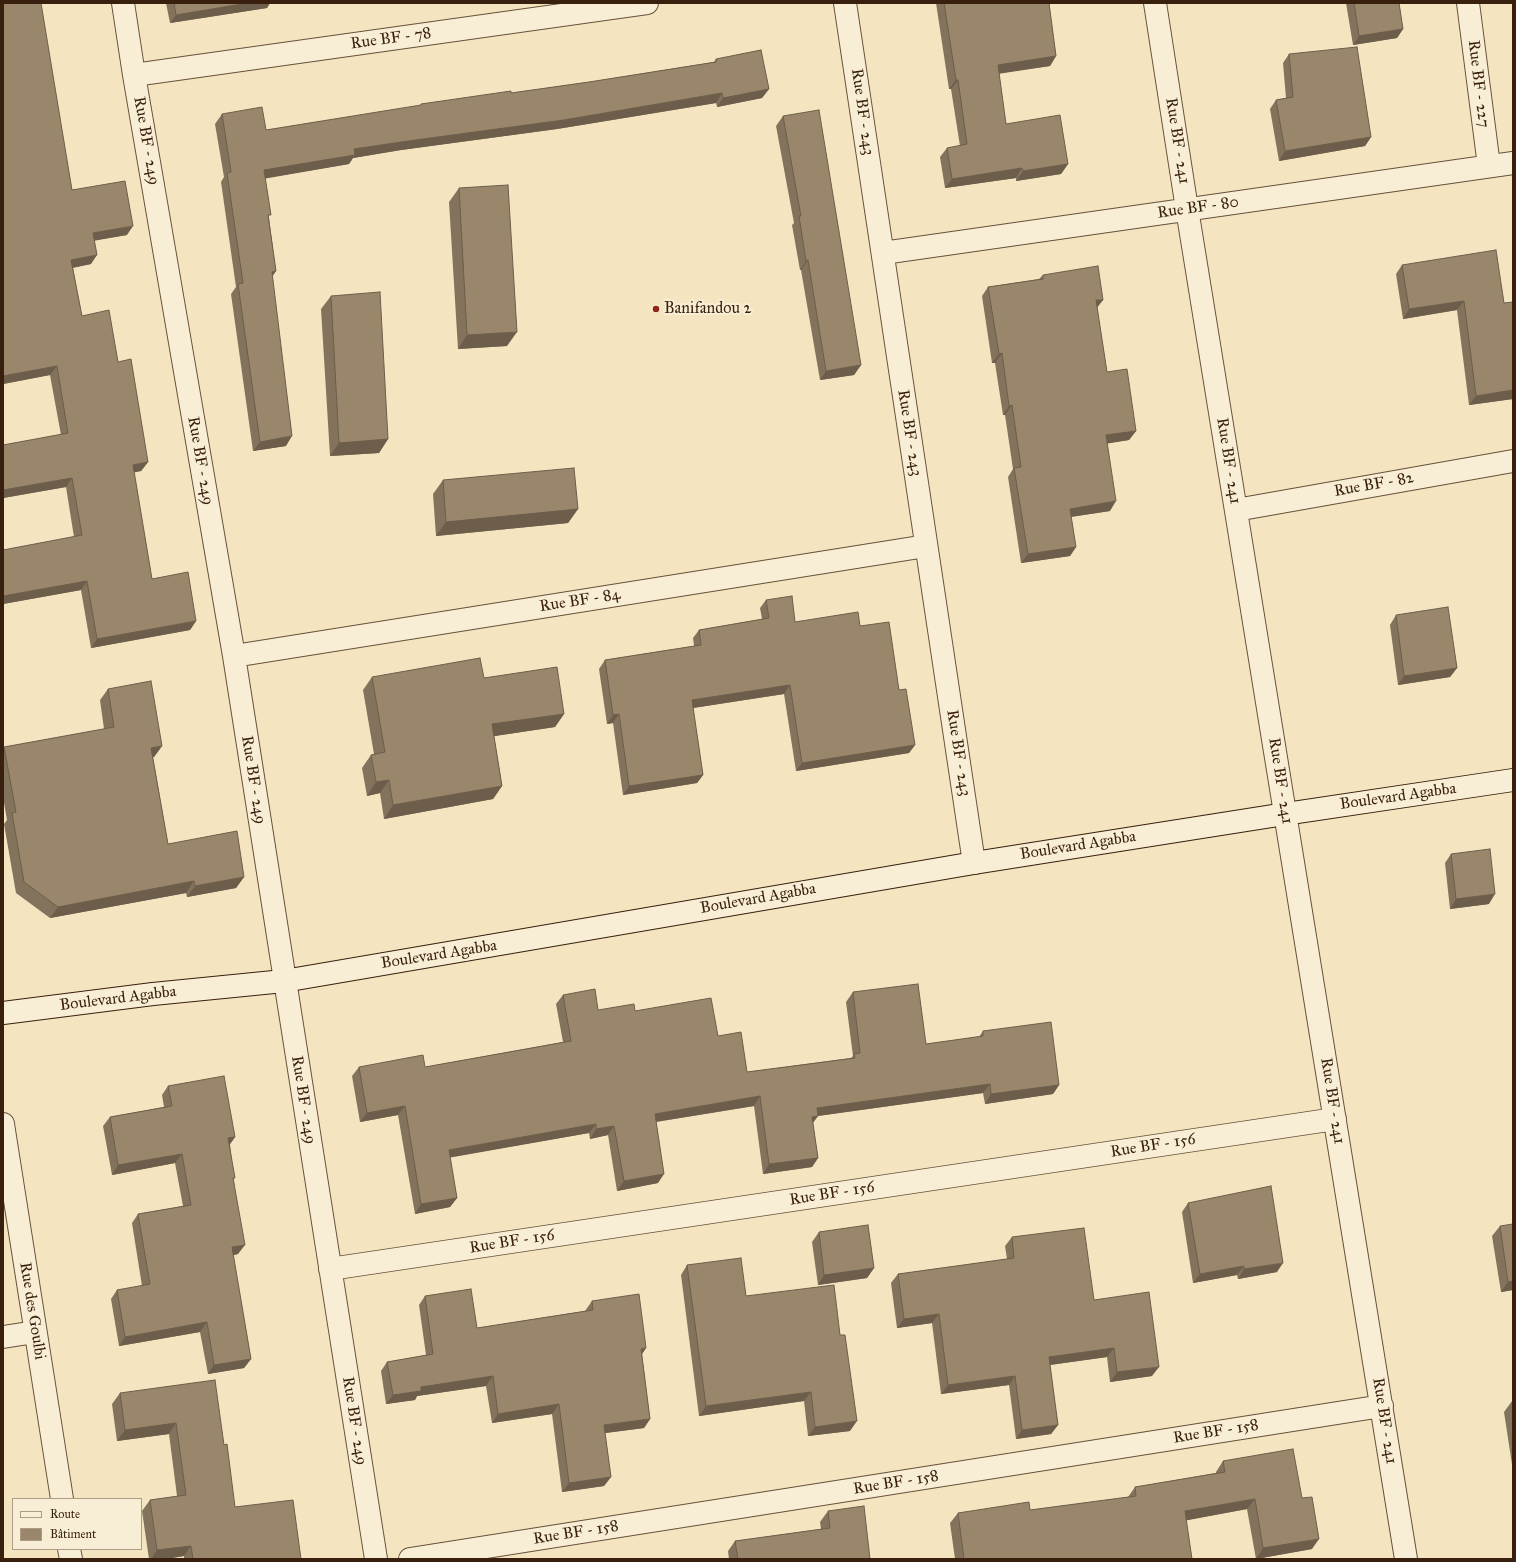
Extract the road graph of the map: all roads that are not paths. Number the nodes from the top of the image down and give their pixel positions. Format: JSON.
{"nodes":[{"id":1,"x":123,"y":3,"type":"edge"},
{"id":2,"x":647,"y":3,"type":"edge"},
{"id":3,"x":845,"y":3,"type":"edge"},
{"id":4,"x":1155,"y":3,"type":"edge"},
{"id":5,"x":1468,"y":3,"type":"edge"},
{"id":6,"x":134,"y":75,"type":"junction"},
{"id":7,"x":1513,"y":163,"type":"edge"},
{"id":8,"x":1489,"y":166,"type":"junction"},
{"id":9,"x":1187,"y":209,"type":"junction"},
{"id":10,"x":883,"y":253,"type":"junction"},
{"id":11,"x":1513,"y":461,"type":"edge"},
{"id":12,"x":1236,"y":510,"type":"junction"},
{"id":13,"x":926,"y":546,"type":"junction"},
{"id":14,"x":234,"y":656,"type":"junction"},
{"id":15,"x":1513,"y":780,"type":"edge"},
{"id":16,"x":1285,"y":814,"type":"junction"},
{"id":17,"x":974,"y":862,"type":"junction"},
{"id":18,"x":284,"y":981,"type":"junction"},
{"id":19,"x":3,"y":1013,"type":"edge"},
{"id":20,"x":1335,"y":1119,"type":"junction"},
{"id":21,"x":3,"y":1124,"type":"edge"},
{"id":22,"x":330,"y":1269,"type":"junction"},
{"id":23,"x":35,"y":1332,"type":"junction"},
{"id":24,"x":3,"y":1337,"type":"edge"},
{"id":25,"x":1382,"y":1406,"type":"junction"},
{"id":26,"x":62,"y":1498,"type":"edge"},
{"id":27,"x":376,"y":1559,"type":"edge"},
{"id":28,"x":410,"y":1559,"type":"edge"},
{"id":29,"x":1406,"y":1559,"type":"edge"}],
"edges":[{"from":1,"to":6,"type":"street","name":"Rue BF - 249"},
{"from":2,"to":6,"type":"street","name":"Rue BF - 78"},
{"from":3,"to":10,"type":"street","name":"Rue BF - 243"},
{"from":4,"to":9,"type":"street","name":"Rue BF - 241"},
{"from":5,"to":8,"type":"street","name":"Rue BF - 227"},
{"from":6,"to":14,"type":"street","name":"Rue BF - 249"},
{"from":7,"to":8,"type":"street","name":"Rue BF - 80"},
{"from":8,"to":9,"type":"street","name":"Rue BF - 80"},
{"from":9,"to":10,"type":"street","name":"Rue BF - 80"},
{"from":9,"to":12,"type":"street","name":"Rue BF - 241"},
{"from":10,"to":13,"type":"street","name":"Rue BF - 243"},
{"from":11,"to":12,"type":"street","name":"Rue BF - 82"},
{"from":12,"to":16,"type":"street","name":"Rue BF - 241"},
{"from":13,"to":14,"type":"street","name":"Rue BF - 84"},
{"from":13,"to":17,"type":"street","name":"Rue BF - 243"},
{"from":14,"to":18,"type":"street","name":"Rue BF - 249"},
{"from":15,"to":16,"type":"street","name":"Boulevard Agabba"},
{"from":16,"to":17,"type":"street","name":"Boulevard Agabba"},
{"from":16,"to":20,"type":"street","name":"Rue BF - 241"},
{"from":17,"to":18,"type":"street","name":"Boulevard Agabba"},
{"from":18,"to":19,"type":"street","name":"Boulevard Agabba"},
{"from":18,"to":22,"type":"street","name":"Rue BF - 249"},
{"from":20,"to":22,"type":"street","name":"Rue BF - 156"},
{"from":20,"to":25,"type":"street","name":"Rue BF - 241"},
{"from":21,"to":23,"type":"street","name":"Rue des Goulbi"},
{"from":22,"to":27,"type":"street","name":"Rue BF - 249"},
{"from":23,"to":24,"type":"street"},
{"from":23,"to":26,"type":"street","name":"Rue des Goulbi"},
{"from":25,"to":28,"type":"street","name":"Rue BF - 158"},
{"from":25,"to":29,"type":"street","name":"Rue BF - 241"}]}
